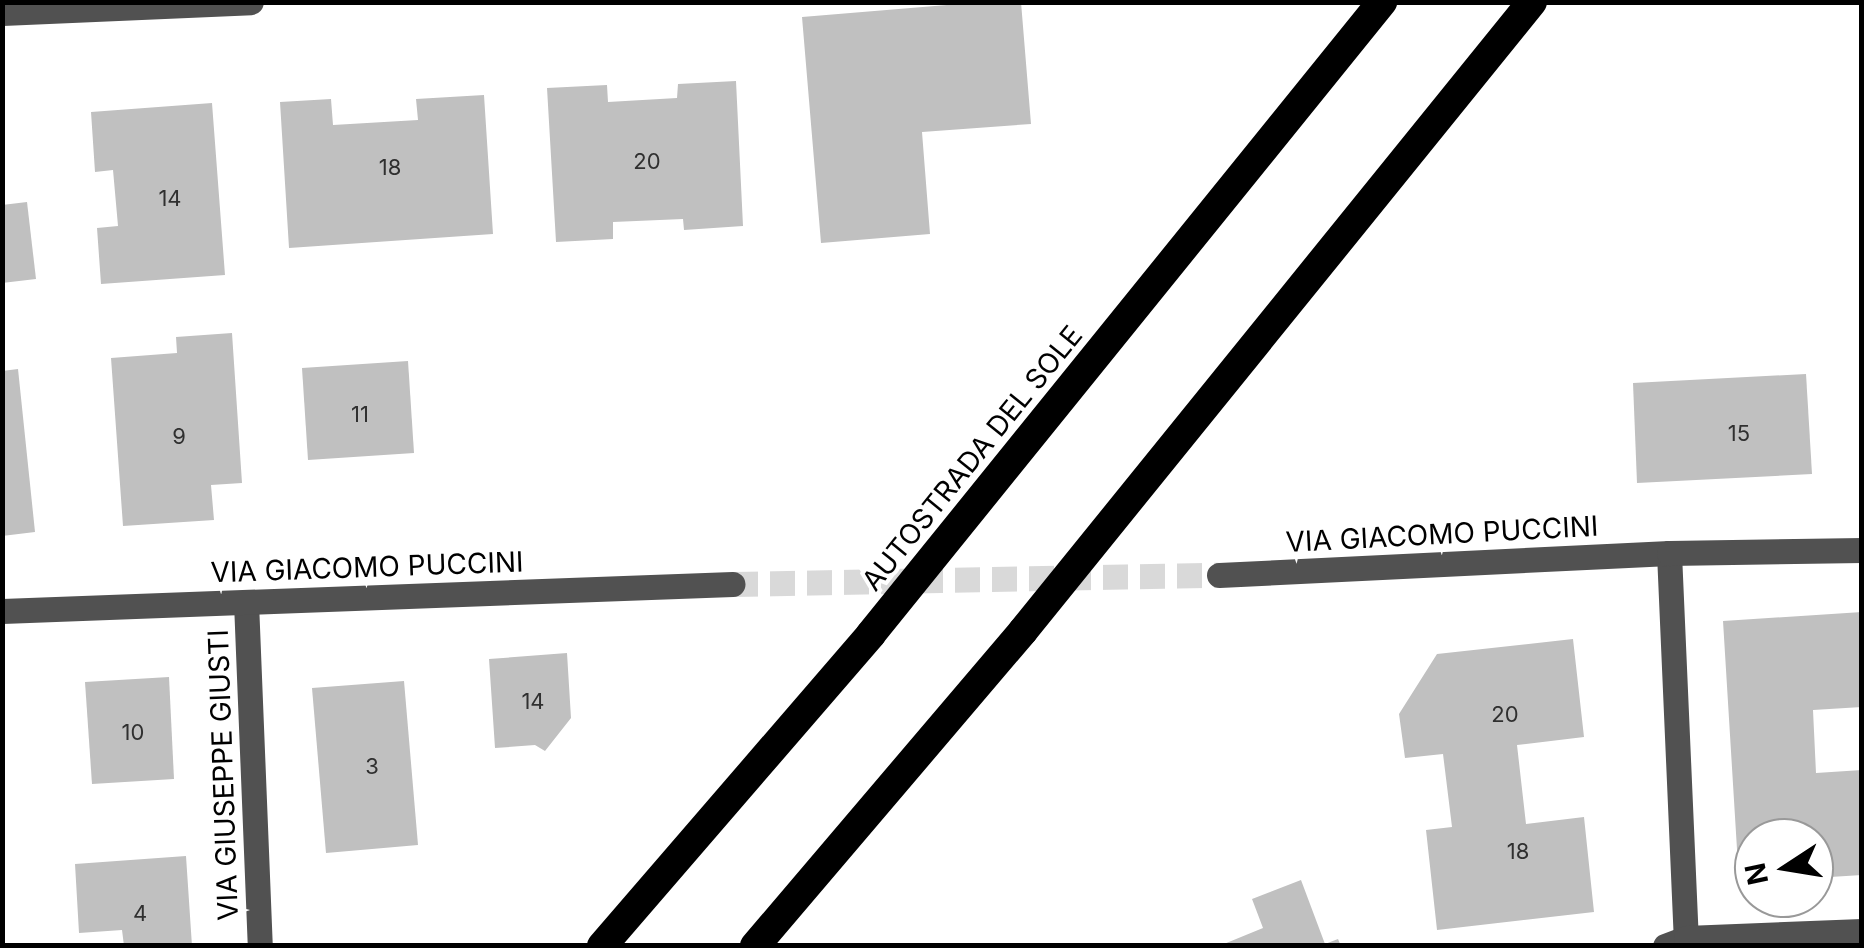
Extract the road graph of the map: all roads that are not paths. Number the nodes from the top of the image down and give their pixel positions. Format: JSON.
{"nodes":[{"id":1,"x":251,"y":2,"type":"edge"},
{"id":2,"x":1382,"y":2,"type":"edge"},
{"id":3,"x":1532,"y":2,"type":"edge"},
{"id":4,"x":2,"y":14,"type":"edge"},
{"id":5,"x":1862,"y":550,"type":"edge"},
{"id":6,"x":1669,"y":554,"type":"junction"},
{"id":7,"x":1219,"y":575,"type":"tunnel mouth"},
{"id":8,"x":733,"y":584,"type":"tunnel mouth"},
{"id":9,"x":246,"y":602,"type":"junction"},
{"id":10,"x":2,"y":610,"type":"edge"},
{"id":11,"x":1862,"y":931,"type":"edge"},
{"id":12,"x":1675,"y":942,"type":"edge"},
{"id":13,"x":260,"y":946,"type":"edge"},
{"id":14,"x":602,"y":946,"type":"edge"},
{"id":15,"x":755,"y":946,"type":"edge"}],
"edges":[{"from":1,"to":4,"type":"street"},
{"from":2,"to":14,"type":"highway","name":"AUTOSTRADA DEL SOLE"},
{"from":3,"to":15,"type":"highway"},
{"from":5,"to":6,"type":"street","name":"VIA GIACOMO PUCCINI"},
{"from":6,"to":7,"type":"street","name":"VIA GIACOMO PUCCINI"},
{"from":6,"to":12,"type":"street"},
{"from":8,"to":9,"type":"street","name":"VIA GIACOMO PUCCINI"},
{"from":9,"to":10,"type":"street","name":"VIA GIACOMO PUCCINI"},
{"from":9,"to":13,"type":"street","name":"VIA GIUSEPPE GIUSTI"},
{"from":11,"to":12,"type":"street"}]}
